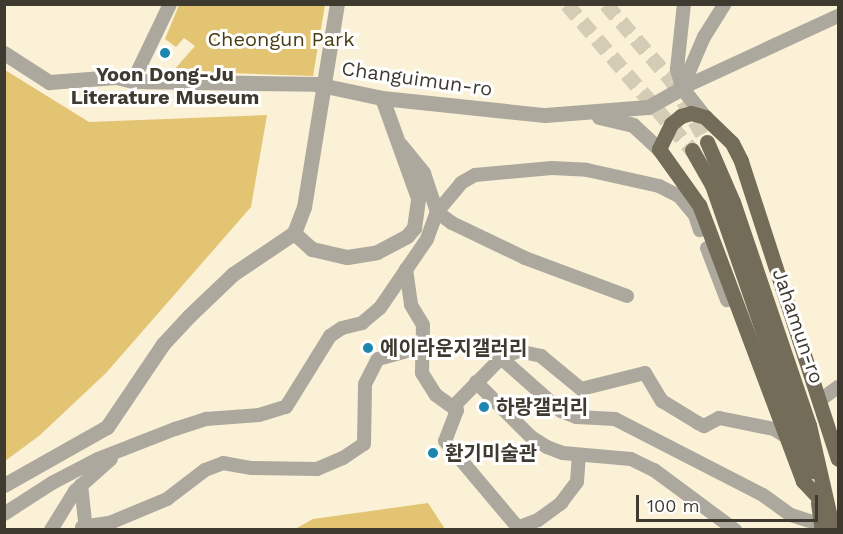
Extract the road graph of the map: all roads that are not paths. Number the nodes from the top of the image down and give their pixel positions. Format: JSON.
{"nodes":[{"id":1,"x":170,"y":4,"type":"edge"},
{"id":2,"x":337,"y":4,"type":"edge"},
{"id":3,"x":684,"y":4,"type":"edge"},
{"id":4,"x":725,"y":4,"type":"edge"},
{"id":5,"x":838,"y":16,"type":"edge"},
{"id":6,"x":4,"y":53,"type":"edge"},
{"id":7,"x":133,"y":81,"type":"junction"},
{"id":8,"x":682,"y":88,"type":"junction"},
{"id":9,"x":382,"y":98,"type":"junction"},
{"id":10,"x":589,"y":111,"type":"junction"},
{"id":11,"x":705,"y":117,"type":"junction"},
{"id":12,"x":707,"y":142,"type":"tunnel mouth"},
{"id":13,"x":399,"y":144,"type":"junction"},
{"id":14,"x":658,"y":149,"type":"junction"},
{"id":15,"x":692,"y":150,"type":"tunnel mouth"},
{"id":16,"x":437,"y":212,"type":"junction"},
{"id":17,"x":294,"y":233,"type":"junction"},
{"id":18,"x":406,"y":269,"type":"junction"},
{"id":19,"x":627,"y":296,"type":"dead end"},
{"id":20,"x":425,"y":346,"type":"junction"},
{"id":21,"x":501,"y":358,"type":"junction"},
{"id":22,"x":476,"y":382,"type":"junction"},
{"id":23,"x":838,"y":387,"type":"edge"},
{"id":24,"x":829,"y":396,"type":"edge"},
{"id":25,"x":454,"y":406,"type":"junction"},
{"id":26,"x":785,"y":430,"type":"junction"},
{"id":27,"x":120,"y":452,"type":"junction"},
{"id":28,"x":579,"y":455,"type":"junction"},
{"id":29,"x":838,"y":459,"type":"edge"},
{"id":30,"x":4,"y":485,"type":"edge"},
{"id":31,"x":81,"y":485,"type":"junction"},
{"id":32,"x":817,"y":496,"type":"junction"},
{"id":33,"x":4,"y":514,"type":"edge"},
{"id":34,"x":84,"y":528,"type":"edge"},
{"id":35,"x":520,"y":528,"type":"edge"},
{"id":36,"x":825,"y":528,"type":"edge"},
{"id":37,"x":51,"y":530,"type":"edge"},
{"id":38,"x":735,"y":530,"type":"edge"}],
"edges":[{"from":1,"to":7,"type":"street"},
{"from":2,"to":17,"type":"street"},
{"from":3,"to":8,"type":"street"},
{"from":4,"to":8,"type":"street"},
{"from":5,"to":8,"type":"street"},
{"from":6,"to":7,"type":"street","name":"Changuimun-ro"},
{"from":7,"to":9,"type":"street","name":"Changuimun-ro"},
{"from":8,"to":10,"type":"street","name":"Changuimun-ro"},
{"from":8,"to":11,"type":"street"},
{"from":9,"to":10,"type":"street","name":"Changuimun-ro"},
{"from":9,"to":13,"type":"street"},
{"from":10,"to":14,"type":"street"},
{"from":11,"to":14,"type":"main road"},
{"from":11,"to":24,"type":"main road"},
{"from":12,"to":36,"type":"main road","name":"Jahamun-ro"},
{"from":13,"to":16,"type":"street"},
{"from":13,"to":17,"type":"street"},
{"from":14,"to":26,"type":"main road"},
{"from":15,"to":32,"type":"main road","name":"Jahamun-ro"},
{"from":16,"to":18,"type":"street"},
{"from":16,"to":19,"type":"street"},
{"from":16,"to":26,"type":"street"},
{"from":17,"to":30,"type":"street"},
{"from":18,"to":20,"type":"street"},
{"from":18,"to":27,"type":"street"},
{"from":20,"to":25,"type":"street"},
{"from":20,"to":34,"type":"street"},
{"from":21,"to":22,"type":"street"},
{"from":21,"to":26,"type":"street"},
{"from":21,"to":36,"type":"street"},
{"from":22,"to":25,"type":"street"},
{"from":22,"to":28,"type":"street"},
{"from":23,"to":24,"type":"street"},
{"from":24,"to":29,"type":"main road"},
{"from":25,"to":35,"type":"street"},
{"from":26,"to":32,"type":"main road"},
{"from":27,"to":31,"type":"street"},
{"from":27,"to":33,"type":"street"},
{"from":28,"to":35,"type":"street"},
{"from":28,"to":38,"type":"street"},
{"from":31,"to":34,"type":"street"},
{"from":31,"to":37,"type":"street"},
{"from":32,"to":36,"type":"main road","name":"Jahamun-ro"}]}
